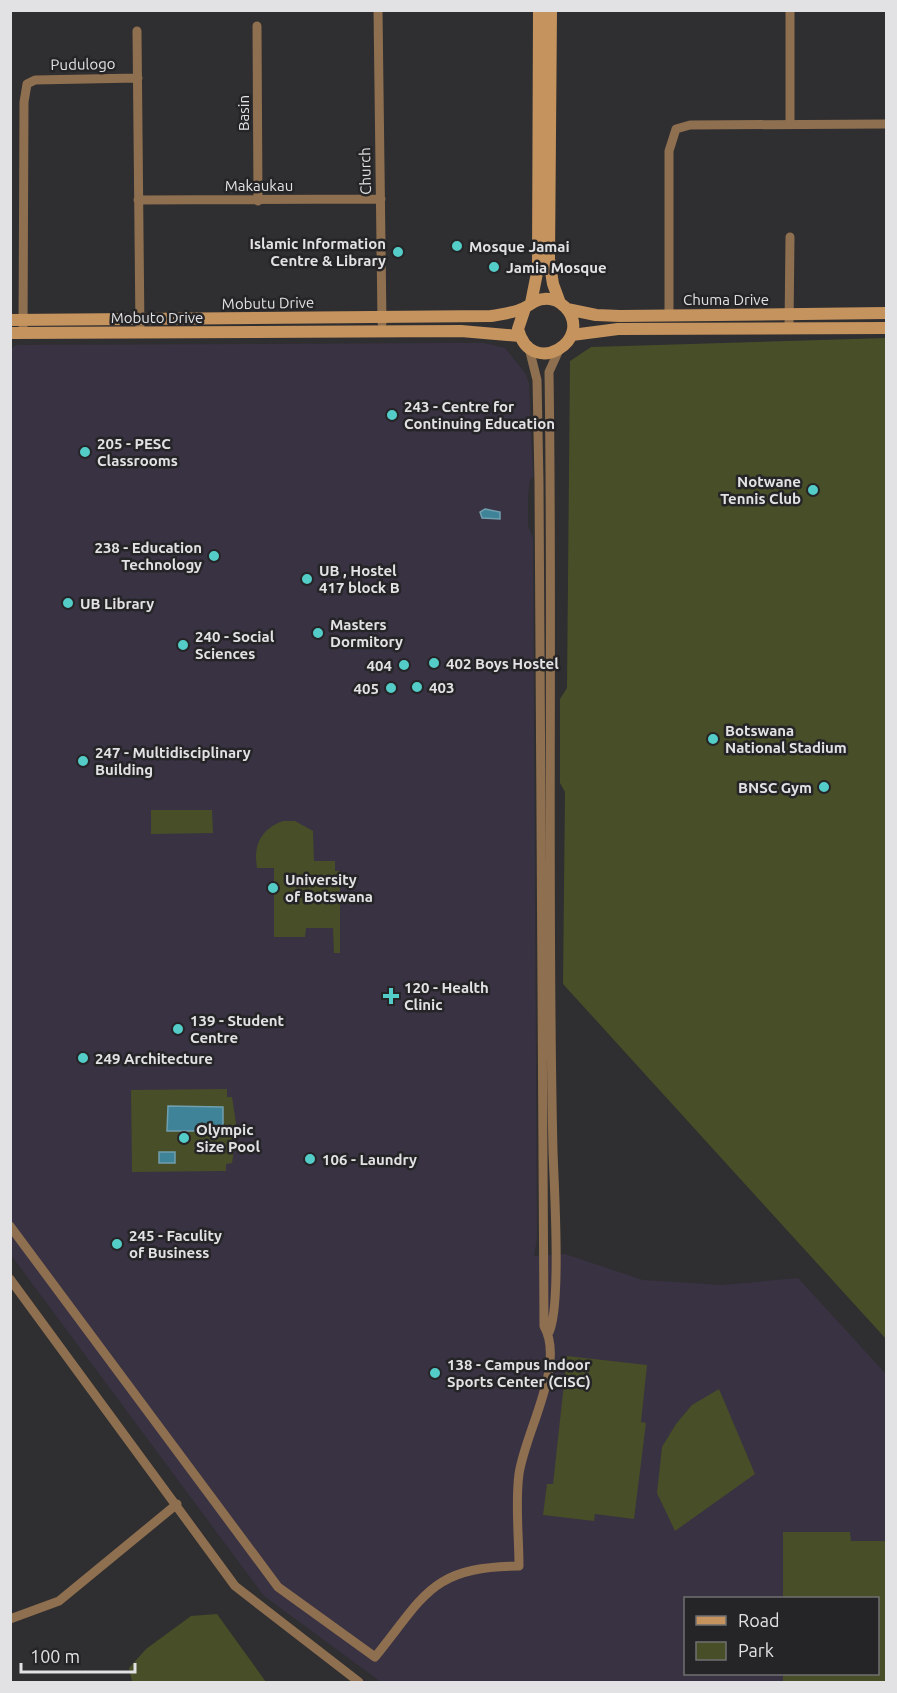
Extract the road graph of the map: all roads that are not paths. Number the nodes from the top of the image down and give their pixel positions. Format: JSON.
{"nodes":[{"id":1,"x":378,"y":10,"type":"edge"},
{"id":2,"x":538,"y":10,"type":"edge"},
{"id":3,"x":551,"y":10,"type":"edge"},
{"id":4,"x":790,"y":10,"type":"edge"},
{"id":5,"x":257,"y":26,"type":"dead end"},
{"id":6,"x":137,"y":31,"type":"dead end"},
{"id":7,"x":138,"y":78,"type":"junction"},
{"id":8,"x":790,"y":124,"type":"junction"},
{"id":9,"x":886,"y":124,"type":"edge"},
{"id":10,"x":381,"y":199,"type":"junction"},
{"id":11,"x":138,"y":200,"type":"junction"},
{"id":12,"x":258,"y":201,"type":"junction"},
{"id":13,"x":790,"y":237,"type":"dead end"},
{"id":14,"x":528,"y":305,"type":"junction"},
{"id":15,"x":564,"y":306,"type":"junction"},
{"id":16,"x":886,"y":313,"type":"edge"},
{"id":17,"x":669,"y":314,"type":"junction"},
{"id":18,"x":789,"y":314,"type":"junction"},
{"id":19,"x":382,"y":317,"type":"junction"},
{"id":20,"x":139,"y":319,"type":"junction"},
{"id":21,"x":10,"y":320,"type":"edge"},
{"id":22,"x":789,"y":328,"type":"junction"},
{"id":23,"x":886,"y":328,"type":"edge"},
{"id":24,"x":19,"y":329,"type":"edge"},
{"id":25,"x":382,"y":331,"type":"junction"},
{"id":26,"x":140,"y":332,"type":"junction"},
{"id":27,"x":572,"y":334,"type":"junction"},
{"id":28,"x":520,"y":336,"type":"junction"},
{"id":29,"x":529,"y":348,"type":"junction"},
{"id":30,"x":559,"y":350,"type":"junction"},
{"id":31,"x":541,"y":1089,"type":"junction"},
{"id":32,"x":552,"y":1089,"type":"junction"},
{"id":33,"x":10,"y":1227,"type":"edge"},
{"id":34,"x":543,"y":1231,"type":"junction"},
{"id":35,"x":555,"y":1231,"type":"junction"},
{"id":36,"x":10,"y":1279,"type":"edge"},
{"id":37,"x":548,"y":1334,"type":"junction"},
{"id":38,"x":177,"y":1504,"type":"junction"},
{"id":39,"x":10,"y":1619,"type":"edge"},
{"id":40,"x":359,"y":1683,"type":"edge"}],
"edges":[{"from":1,"to":10,"type":"street","name":"Church"},
{"from":2,"to":14,"type":"main road"},
{"from":3,"to":15,"type":"main road"},
{"from":4,"to":8,"type":"street"},
{"from":5,"to":12,"type":"street","name":"Basin"},
{"from":6,"to":7,"type":"street","name":"Pudulogo"},
{"from":7,"to":11,"type":"street","name":"Pudulogo"},
{"from":7,"to":24,"type":"street","name":"Pudulogo"},
{"from":8,"to":9,"type":"street"},
{"from":8,"to":17,"type":"street"},
{"from":10,"to":12,"type":"street","name":"Makaukau"},
{"from":10,"to":19,"type":"street","name":"Church"},
{"from":11,"to":12,"type":"street","name":"Makaukau"},
{"from":11,"to":20,"type":"street","name":"Pudulogo"},
{"from":13,"to":18,"type":"street"},
{"from":14,"to":15,"type":"main road"},
{"from":14,"to":19,"type":"main road","name":"Mobutu Drive"},
{"from":14,"to":28,"type":"main road"},
{"from":15,"to":17,"type":"main road","name":"Chuma Drive"},
{"from":15,"to":27,"type":"main road"},
{"from":16,"to":18,"type":"main road","name":"Chuma Drive"},
{"from":17,"to":18,"type":"main road","name":"Chuma Drive"},
{"from":18,"to":22,"type":"street"},
{"from":19,"to":20,"type":"main road","name":"Mobutu Drive"},
{"from":19,"to":25,"type":"street","name":"Church"},
{"from":20,"to":24,"type":"main road","name":"Mobutu Drive"},
{"from":20,"to":26,"type":"street","name":"Pudulogo"},
{"from":21,"to":24,"type":"main road","name":"Mobutu Drive"},
{"from":22,"to":23,"type":"main road","name":"Chuma Drive"},
{"from":22,"to":27,"type":"main road","name":"Chuma Drive"},
{"from":24,"to":26,"type":"main road","name":"Mobuto Drive"},
{"from":25,"to":26,"type":"main road","name":"Mobuto Drive"},
{"from":25,"to":28,"type":"main road","name":"Mobuto Drive"},
{"from":27,"to":30,"type":"main road"},
{"from":28,"to":29,"type":"main road"},
{"from":29,"to":30,"type":"main road"},
{"from":29,"to":31,"type":"street"},
{"from":30,"to":32,"type":"street"},
{"from":31,"to":32,"type":"street"},
{"from":31,"to":34,"type":"street"},
{"from":32,"to":35,"type":"street"},
{"from":33,"to":37,"type":"street"},
{"from":34,"to":35,"type":"street"},
{"from":34,"to":37,"type":"street"},
{"from":35,"to":37,"type":"street"},
{"from":36,"to":38,"type":"street"},
{"from":38,"to":39,"type":"street"},
{"from":38,"to":40,"type":"street"}]}
